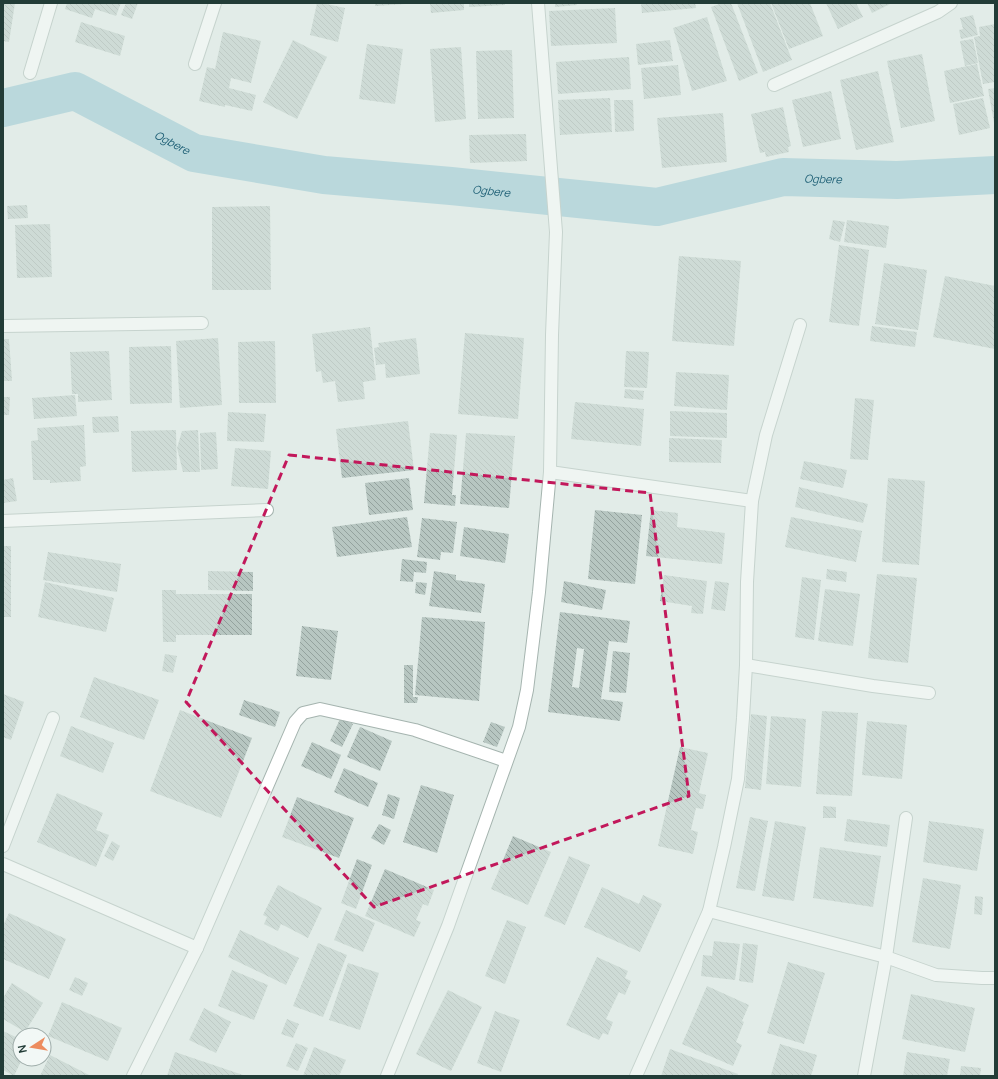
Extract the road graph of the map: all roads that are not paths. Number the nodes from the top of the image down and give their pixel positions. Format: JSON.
{"nodes":[{"id":1,"x":52,"y":3,"type":"edge"},
{"id":2,"x":215,"y":3,"type":"edge"},
{"id":3,"x":538,"y":3,"type":"edge"},
{"id":4,"x":951,"y":3,"type":"edge"},
{"id":5,"x":195,"y":64,"type":"dead end"},
{"id":6,"x":30,"y":73,"type":"dead end"},
{"id":7,"x":774,"y":85,"type":"dead end"},
{"id":8,"x":202,"y":323,"type":"dead end"},
{"id":9,"x":800,"y":325,"type":"dead end"},
{"id":10,"x":3,"y":326,"type":"edge"},
{"id":11,"x":550,"y":472,"type":"junction"},
{"id":12,"x":752,"y":501,"type":"junction"},
{"id":13,"x":267,"y":510,"type":"dead end"},
{"id":14,"x":3,"y":521,"type":"edge"},
{"id":15,"x":746,"y":665,"type":"junction"},
{"id":16,"x":929,"y":693,"type":"dead end"},
{"id":17,"x":53,"y":718,"type":"dead end"},
{"id":18,"x":506,"y":761,"type":"junction"},
{"id":19,"x":906,"y":818,"type":"dead end"},
{"id":20,"x":3,"y":846,"type":"edge"},
{"id":21,"x":3,"y":864,"type":"edge"},
{"id":22,"x":708,"y":911,"type":"junction"},
{"id":23,"x":197,"y":948,"type":"junction"},
{"id":24,"x":886,"y":957,"type":"junction"},
{"id":25,"x":995,"y":978,"type":"edge"},
{"id":26,"x":134,"y":1076,"type":"edge"},
{"id":27,"x":387,"y":1076,"type":"edge"},
{"id":28,"x":636,"y":1076,"type":"edge"},
{"id":29,"x":864,"y":1076,"type":"edge"}],
"edges":[{"from":1,"to":6,"type":"street"},
{"from":2,"to":5,"type":"street"},
{"from":3,"to":11,"type":"street"},
{"from":4,"to":7,"type":"street"},
{"from":8,"to":10,"type":"street"},
{"from":9,"to":12,"type":"street"},
{"from":11,"to":12,"type":"street"},
{"from":11,"to":18,"type":"street"},
{"from":12,"to":15,"type":"street"},
{"from":13,"to":14,"type":"street"},
{"from":15,"to":16,"type":"street"},
{"from":15,"to":22,"type":"street"},
{"from":17,"to":20,"type":"street"},
{"from":18,"to":23,"type":"street"},
{"from":18,"to":27,"type":"street"},
{"from":19,"to":24,"type":"street"},
{"from":21,"to":23,"type":"street"},
{"from":22,"to":24,"type":"street"},
{"from":22,"to":28,"type":"street"},
{"from":23,"to":26,"type":"street"},
{"from":24,"to":25,"type":"street"},
{"from":24,"to":29,"type":"street"}]}
